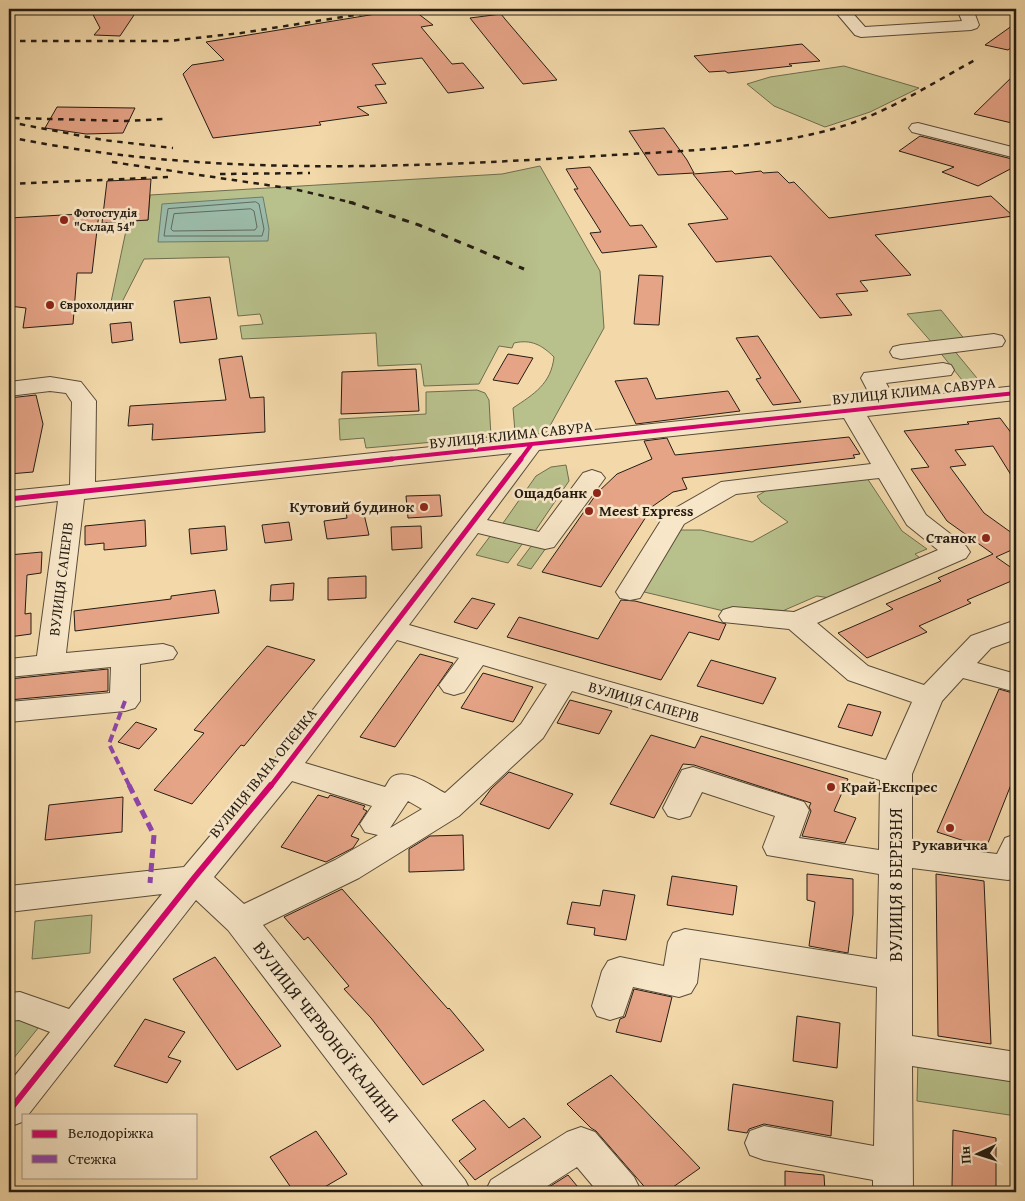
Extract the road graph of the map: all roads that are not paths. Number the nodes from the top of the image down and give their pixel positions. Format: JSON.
{"nodes":[{"id":1,"x":841,"y":9,"type":"edge"},
{"id":2,"x":965,"y":9,"type":"edge"},
{"id":3,"x":918,"y":128,"type":"dead end"},
{"id":4,"x":1016,"y":153,"type":"edge"},
{"id":5,"x":994,"y":341,"type":"dead end"},
{"id":6,"x":901,"y":352,"type":"dead end"},
{"id":7,"x":943,"y":370,"type":"dead end"},
{"id":8,"x":9,"y":389,"type":"edge"},
{"id":9,"x":1014,"y":396,"type":"edge"},
{"id":10,"x":888,"y":407,"type":"junction"},
{"id":11,"x":852,"y":411,"type":"junction"},
{"id":12,"x":531,"y":445,"type":"junction"},
{"id":13,"x":886,"y":470,"type":"junction"},
{"id":14,"x":592,"y":478,"type":"dead end"},
{"id":15,"x":77,"y":492,"type":"junction"},
{"id":16,"x":9,"y":500,"type":"edge"},
{"id":17,"x":472,"y":524,"type":"junction"},
{"id":18,"x":630,"y":592,"type":"dead end"},
{"id":19,"x":733,"y":616,"type":"dead end"},
{"id":20,"x":797,"y":621,"type":"junction"},
{"id":21,"x":391,"y":629,"type":"junction"},
{"id":22,"x":1016,"y":629,"type":"edge"},
{"id":23,"x":163,"y":653,"type":"dead end"},
{"id":24,"x":476,"y":654,"type":"junction"},
{"id":25,"x":126,"y":656,"type":"junction"},
{"id":26,"x":50,"y":664,"type":"junction"},
{"id":27,"x":958,"y":667,"type":"junction"},
{"id":28,"x":9,"y":668,"type":"edge"},
{"id":29,"x":565,"y":679,"type":"junction"},
{"id":30,"x":1016,"y":683,"type":"edge"},
{"id":31,"x":454,"y":685,"type":"dead end"},
{"id":32,"x":929,"y":698,"type":"junction"},
{"id":33,"x":9,"y":712,"type":"edge"},
{"id":34,"x":285,"y":768,"type":"junction"},
{"id":35,"x":896,"y":774,"type":"junction"},
{"id":36,"x":448,"y":808,"type":"junction"},
{"id":37,"x":679,"y":808,"type":"dead end"},
{"id":38,"x":1016,"y":846,"type":"edge"},
{"id":39,"x":896,"y":860,"type":"junction"},
{"id":40,"x":194,"y":878,"type":"junction"},
{"id":41,"x":9,"y":899,"type":"edge"},
{"id":42,"x":240,"y":921,"type":"junction"},
{"id":43,"x":895,"y":976,"type":"junction"},
{"id":44,"x":610,"y":1006,"type":"dead end"},
{"id":45,"x":9,"y":1007,"type":"edge"},
{"id":46,"x":75,"y":1026,"type":"junction"},
{"id":47,"x":894,"y":1048,"type":"junction"},
{"id":48,"x":1016,"y":1067,"type":"edge"},
{"id":49,"x":9,"y":1111,"type":"edge"},
{"id":50,"x":764,"y":1143,"type":"dead end"},
{"id":51,"x":893,"y":1179,"type":"edge"},
{"id":52,"x":620,"y":1189,"type":"dead end"},
{"id":53,"x":451,"y":1192,"type":"edge"},
{"id":54,"x":505,"y":1192,"type":"edge"}],
"edges":[{"from":1,"to":2,"type":"street"},
{"from":3,"to":4,"type":"street"},
{"from":5,"to":6,"type":"street"},
{"from":7,"to":10,"type":"street"},
{"from":8,"to":15,"type":"street","name":"ВУЛИЦЯ САПЕРІВ"},
{"from":9,"to":10,"type":"street","name":"ВУЛИЦЯ КЛИМА САВУРА"},
{"from":10,"to":11,"type":"street","name":"ВУЛИЦЯ КЛИМА САВУРА"},
{"from":11,"to":12,"type":"street","name":"ВУЛИЦЯ КЛИМА САВУРА"},
{"from":11,"to":13,"type":"street"},
{"from":12,"to":15,"type":"street","name":"ВУЛИЦЯ КЛИМА САВУРА"},
{"from":12,"to":17,"type":"street","name":"ВУЛИЦЯ ІВАНА ОГІЄНКА"},
{"from":13,"to":18,"type":"street"},
{"from":13,"to":20,"type":"street"},
{"from":14,"to":17,"type":"street"},
{"from":15,"to":16,"type":"street","name":"ВУЛИЦЯ КЛИМА САВУРА"},
{"from":15,"to":26,"type":"street","name":"ВУЛИЦЯ САПЕРІВ"},
{"from":17,"to":21,"type":"street","name":"ВУЛИЦЯ ІВАНА ОГІЄНКА"},
{"from":19,"to":20,"type":"street"},
{"from":20,"to":32,"type":"street"},
{"from":21,"to":24,"type":"street","name":"ВУЛИЦЯ САПЕРІВ"},
{"from":21,"to":34,"type":"street","name":"ВУЛИЦЯ ІВАНА ОГІЄНКА"},
{"from":22,"to":27,"type":"street","name":"ВУЛИЦЯ 8 БЕРЕЗНЯ"},
{"from":23,"to":25,"type":"street"},
{"from":24,"to":29,"type":"street","name":"ВУЛИЦЯ САПЕРІВ"},
{"from":24,"to":31,"type":"street"},
{"from":25,"to":26,"type":"street"},
{"from":25,"to":33,"type":"street"},
{"from":26,"to":28,"type":"street"},
{"from":27,"to":30,"type":"street"},
{"from":27,"to":32,"type":"street","name":"ВУЛИЦЯ 8 БЕРЕЗНЯ"},
{"from":29,"to":35,"type":"street","name":"ВУЛИЦЯ САПЕРІВ"},
{"from":29,"to":36,"type":"street"},
{"from":32,"to":35,"type":"street","name":"ВУЛИЦЯ 8 БЕРЕЗНЯ"},
{"from":34,"to":36,"type":"street"},
{"from":34,"to":40,"type":"street","name":"ВУЛИЦЯ ІВАНА ОГІЄНКА"},
{"from":35,"to":39,"type":"street","name":"ВУЛИЦЯ 8 БЕРЕЗНЯ"},
{"from":36,"to":42,"type":"street"},
{"from":37,"to":39,"type":"street"},
{"from":38,"to":39,"type":"street"},
{"from":39,"to":43,"type":"street","name":"ВУЛИЦЯ 8 БЕРЕЗНЯ"},
{"from":40,"to":41,"type":"street"},
{"from":40,"to":42,"type":"street","name":"ВУЛИЦЯ ЧЕРВОНОЇ КАЛИНИ"},
{"from":40,"to":46,"type":"street","name":"ВУЛИЦЯ ІВАНА ОГІЄНКА"},
{"from":42,"to":53,"type":"street","name":"ВУЛИЦЯ ЧЕРВОНОЇ КАЛИНИ"},
{"from":43,"to":44,"type":"street"},
{"from":43,"to":47,"type":"street","name":"ВУЛИЦЯ 8 БЕРЕЗНЯ"},
{"from":45,"to":46,"type":"street"},
{"from":46,"to":49,"type":"street","name":"ВУЛИЦЯ ІВАНА ОГІЄНКА"},
{"from":47,"to":48,"type":"street"},
{"from":47,"to":51,"type":"street","name":"ВУЛИЦЯ 8 БЕРЕЗНЯ"},
{"from":50,"to":51,"type":"street"},
{"from":52,"to":54,"type":"street"}]}
